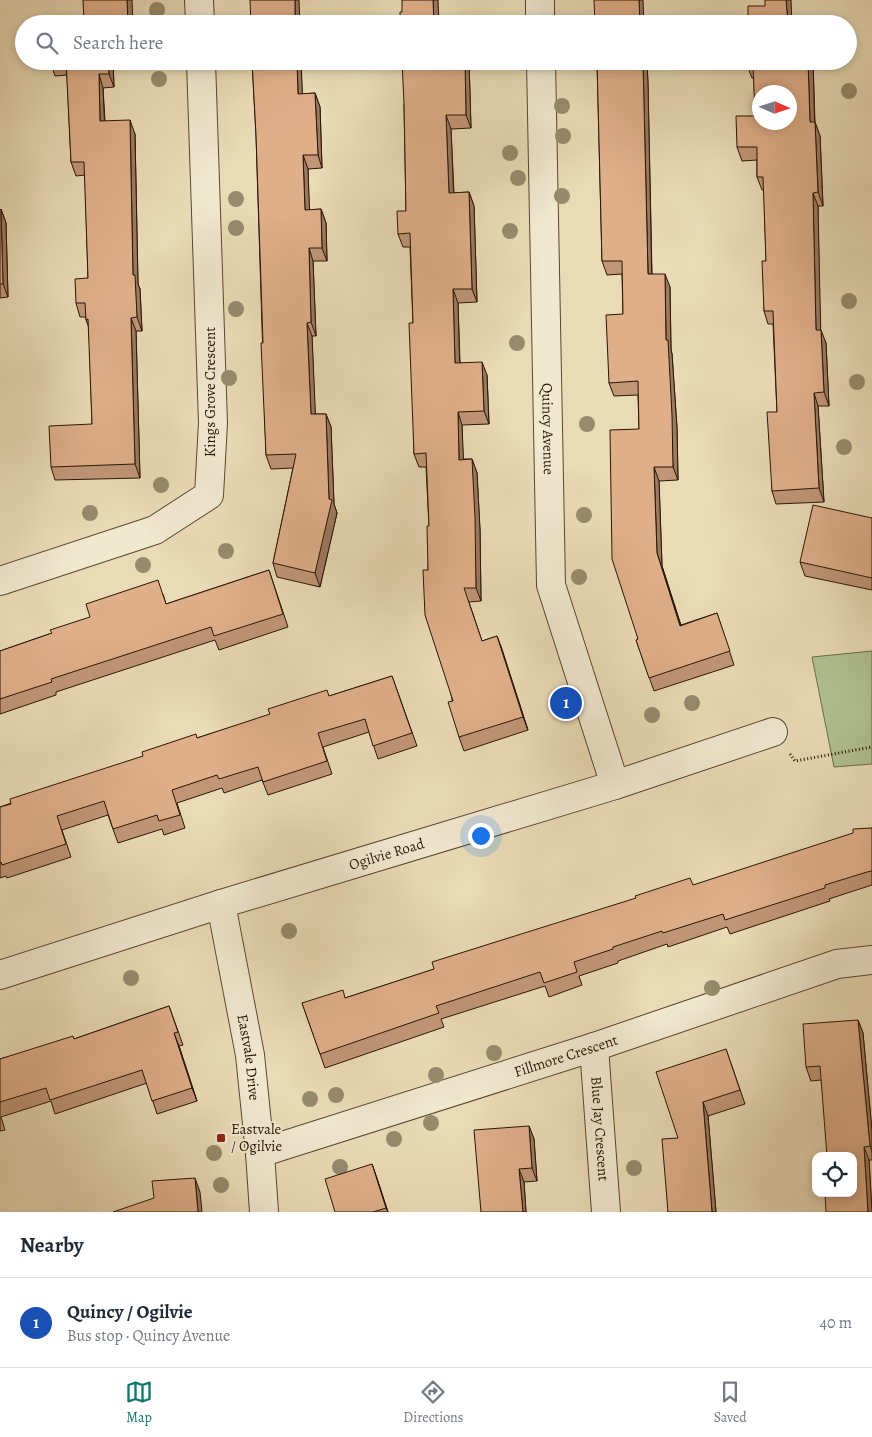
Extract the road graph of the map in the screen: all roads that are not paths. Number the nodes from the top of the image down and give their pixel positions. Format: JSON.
{"nodes":[{"id":1,"x":199,"y":0,"type":"edge"},
{"id":2,"x":540,"y":0,"type":"edge"},
{"id":3,"x":200,"y":15,"type":"edge"},
{"id":4,"x":540,"y":15,"type":"edge"},
{"id":5,"x":201,"y":70,"type":"edge"},
{"id":6,"x":541,"y":70,"type":"edge"},
{"id":7,"x":0,"y":581,"type":"edge"},
{"id":8,"x":773,"y":732,"type":"road end"},
{"id":9,"x":615,"y":785,"type":"junction"},
{"id":10,"x":221,"y":904,"type":"junction"},
{"id":11,"x":872,"y":960,"type":"edge"},
{"id":12,"x":0,"y":975,"type":"edge"},
{"id":13,"x":594,"y":1047,"type":"junction"},
{"id":14,"x":260,"y":1153,"type":"junction"},
{"id":15,"x":264,"y":1212,"type":"edge"},
{"id":16,"x":606,"y":1212,"type":"edge"}],
"edges":[{"from":1,"to":3,"type":"street"},
{"from":2,"to":4,"type":"street"},
{"from":5,"to":7,"type":"street","name":"Kings Grove Crescent"},
{"from":6,"to":9,"type":"street","name":"Quincy Avenue"},
{"from":8,"to":9,"type":"street","name":"Ogilvie Road"},
{"from":9,"to":10,"type":"street","name":"Ogilvie Road"},
{"from":10,"to":12,"type":"street","name":"Ogilvie Road"},
{"from":10,"to":14,"type":"street","name":"Eastvale Drive"},
{"from":11,"to":13,"type":"street","name":"Fillmore Crescent"},
{"from":13,"to":14,"type":"street","name":"Fillmore Crescent"},
{"from":13,"to":16,"type":"street","name":"Blue Jay Crescent"},
{"from":14,"to":15,"type":"street","name":"Eastvale Drive"}]}
